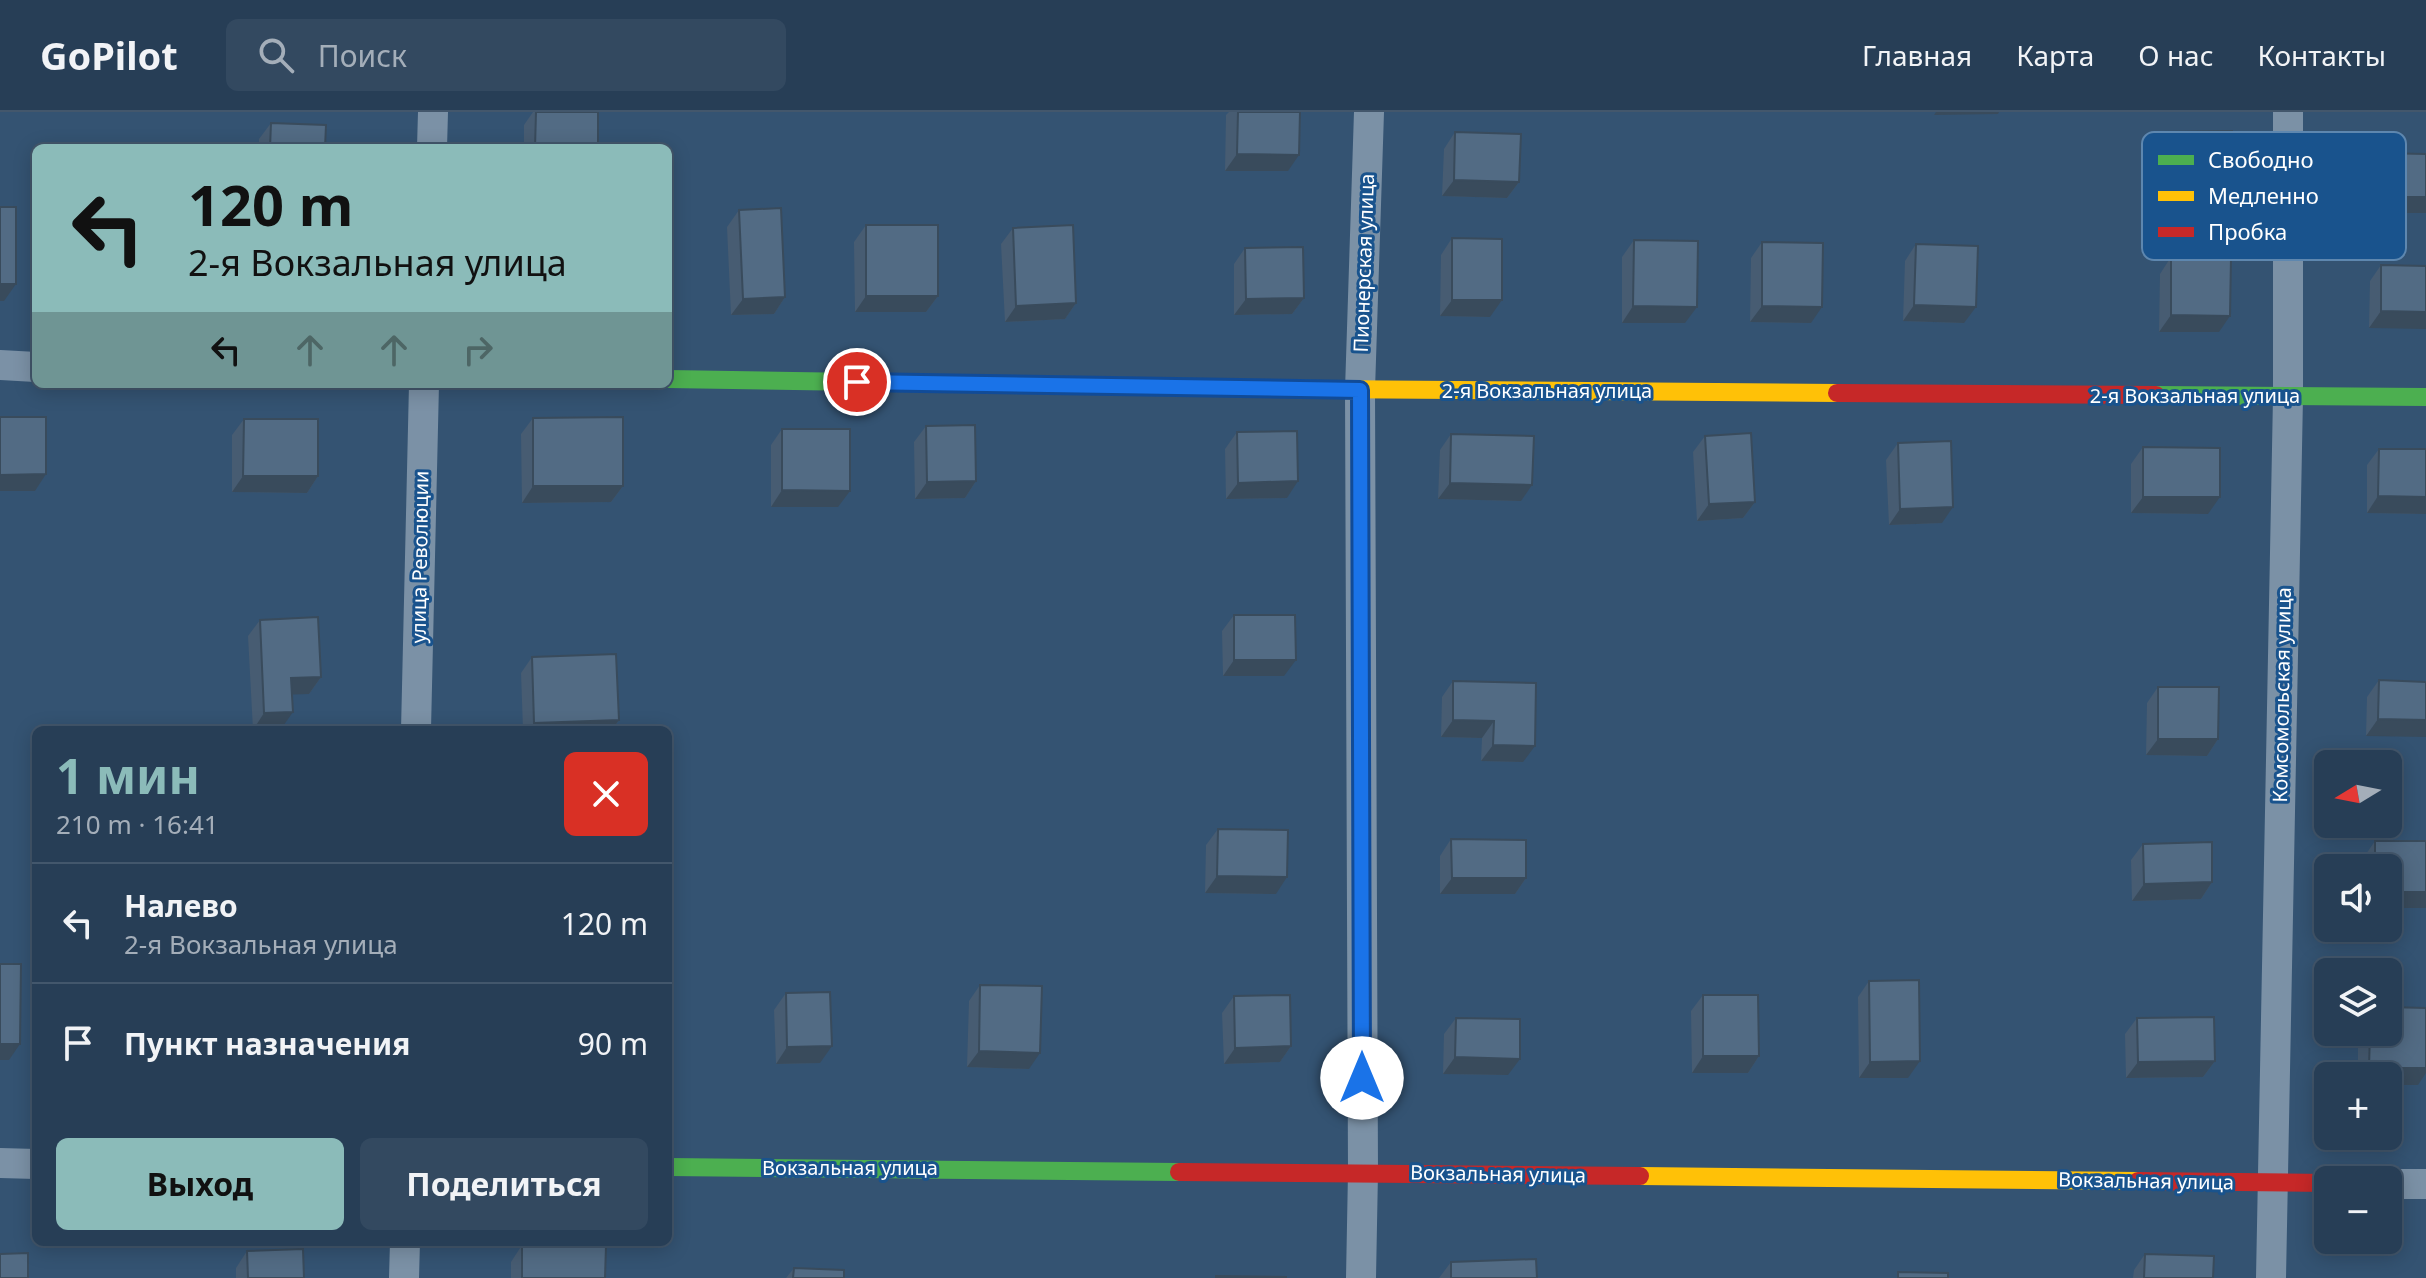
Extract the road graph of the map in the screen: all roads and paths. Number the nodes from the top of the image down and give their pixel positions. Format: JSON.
{"nodes":[{"id":1,"x":433,"y":112,"type":"edge"},
{"id":2,"x":1369,"y":112,"type":"edge"},
{"id":3,"x":432,"y":144,"type":"edge"},
{"id":4,"x":2288,"y":260,"type":"edge"},
{"id":5,"x":0,"y":365,"type":"edge"},
{"id":6,"x":32,"y":367,"type":"edge"},
{"id":7,"x":672,"y":379,"type":"edge"},
{"id":8,"x":424,"y":388,"type":"edge"},
{"id":9,"x":1360,"y":390,"type":"junction"},
{"id":10,"x":2288,"y":397,"type":"junction"},
{"id":11,"x":2426,"y":397,"type":"edge"},
{"id":12,"x":416,"y":726,"type":"edge"},
{"id":13,"x":0,"y":1163,"type":"edge"},
{"id":14,"x":32,"y":1164,"type":"edge"},
{"id":15,"x":672,"y":1167,"type":"edge"},
{"id":16,"x":1363,"y":1172,"type":"junction"},
{"id":17,"x":2272,"y":1182,"type":"junction"},
{"id":18,"x":2314,"y":1183,"type":"edge"},
{"id":19,"x":2402,"y":1184,"type":"edge"},
{"id":20,"x":2426,"y":1184,"type":"edge"},
{"id":21,"x":405,"y":1246,"type":"edge"},
{"id":22,"x":404,"y":1278,"type":"edge"},
{"id":23,"x":1361,"y":1278,"type":"edge"},
{"id":24,"x":2271,"y":1278,"type":"edge"}],
"edges":[{"from":1,"to":3,"type":"street"},
{"from":2,"to":9,"type":"street","name":"Пионерская улица"},
{"from":4,"to":10,"type":"street","name":"Комсомольская улица"},
{"from":5,"to":6,"type":"street"},
{"from":7,"to":9,"type":"street","name":"2-я Вокзальная улица"},
{"from":8,"to":12,"type":"street","name":"улица Революции"},
{"from":9,"to":10,"type":"street","name":"2-я Вокзальная улица"},
{"from":9,"to":16,"type":"street","name":"Пионерская улица"},
{"from":10,"to":11,"type":"street","name":"2-я Вокзальная улица"},
{"from":10,"to":17,"type":"street","name":"Комсомольская улица"},
{"from":13,"to":14,"type":"street"},
{"from":15,"to":16,"type":"street","name":"Вокзальная улица"},
{"from":16,"to":17,"type":"street","name":"Вокзальная улица"},
{"from":16,"to":23,"type":"street","name":"Пионерская улица"},
{"from":17,"to":18,"type":"street","name":"Вокзальная улица"},
{"from":17,"to":24,"type":"street","name":"Комсомольская улица"},
{"from":19,"to":20,"type":"street"},
{"from":21,"to":22,"type":"street"}]}
